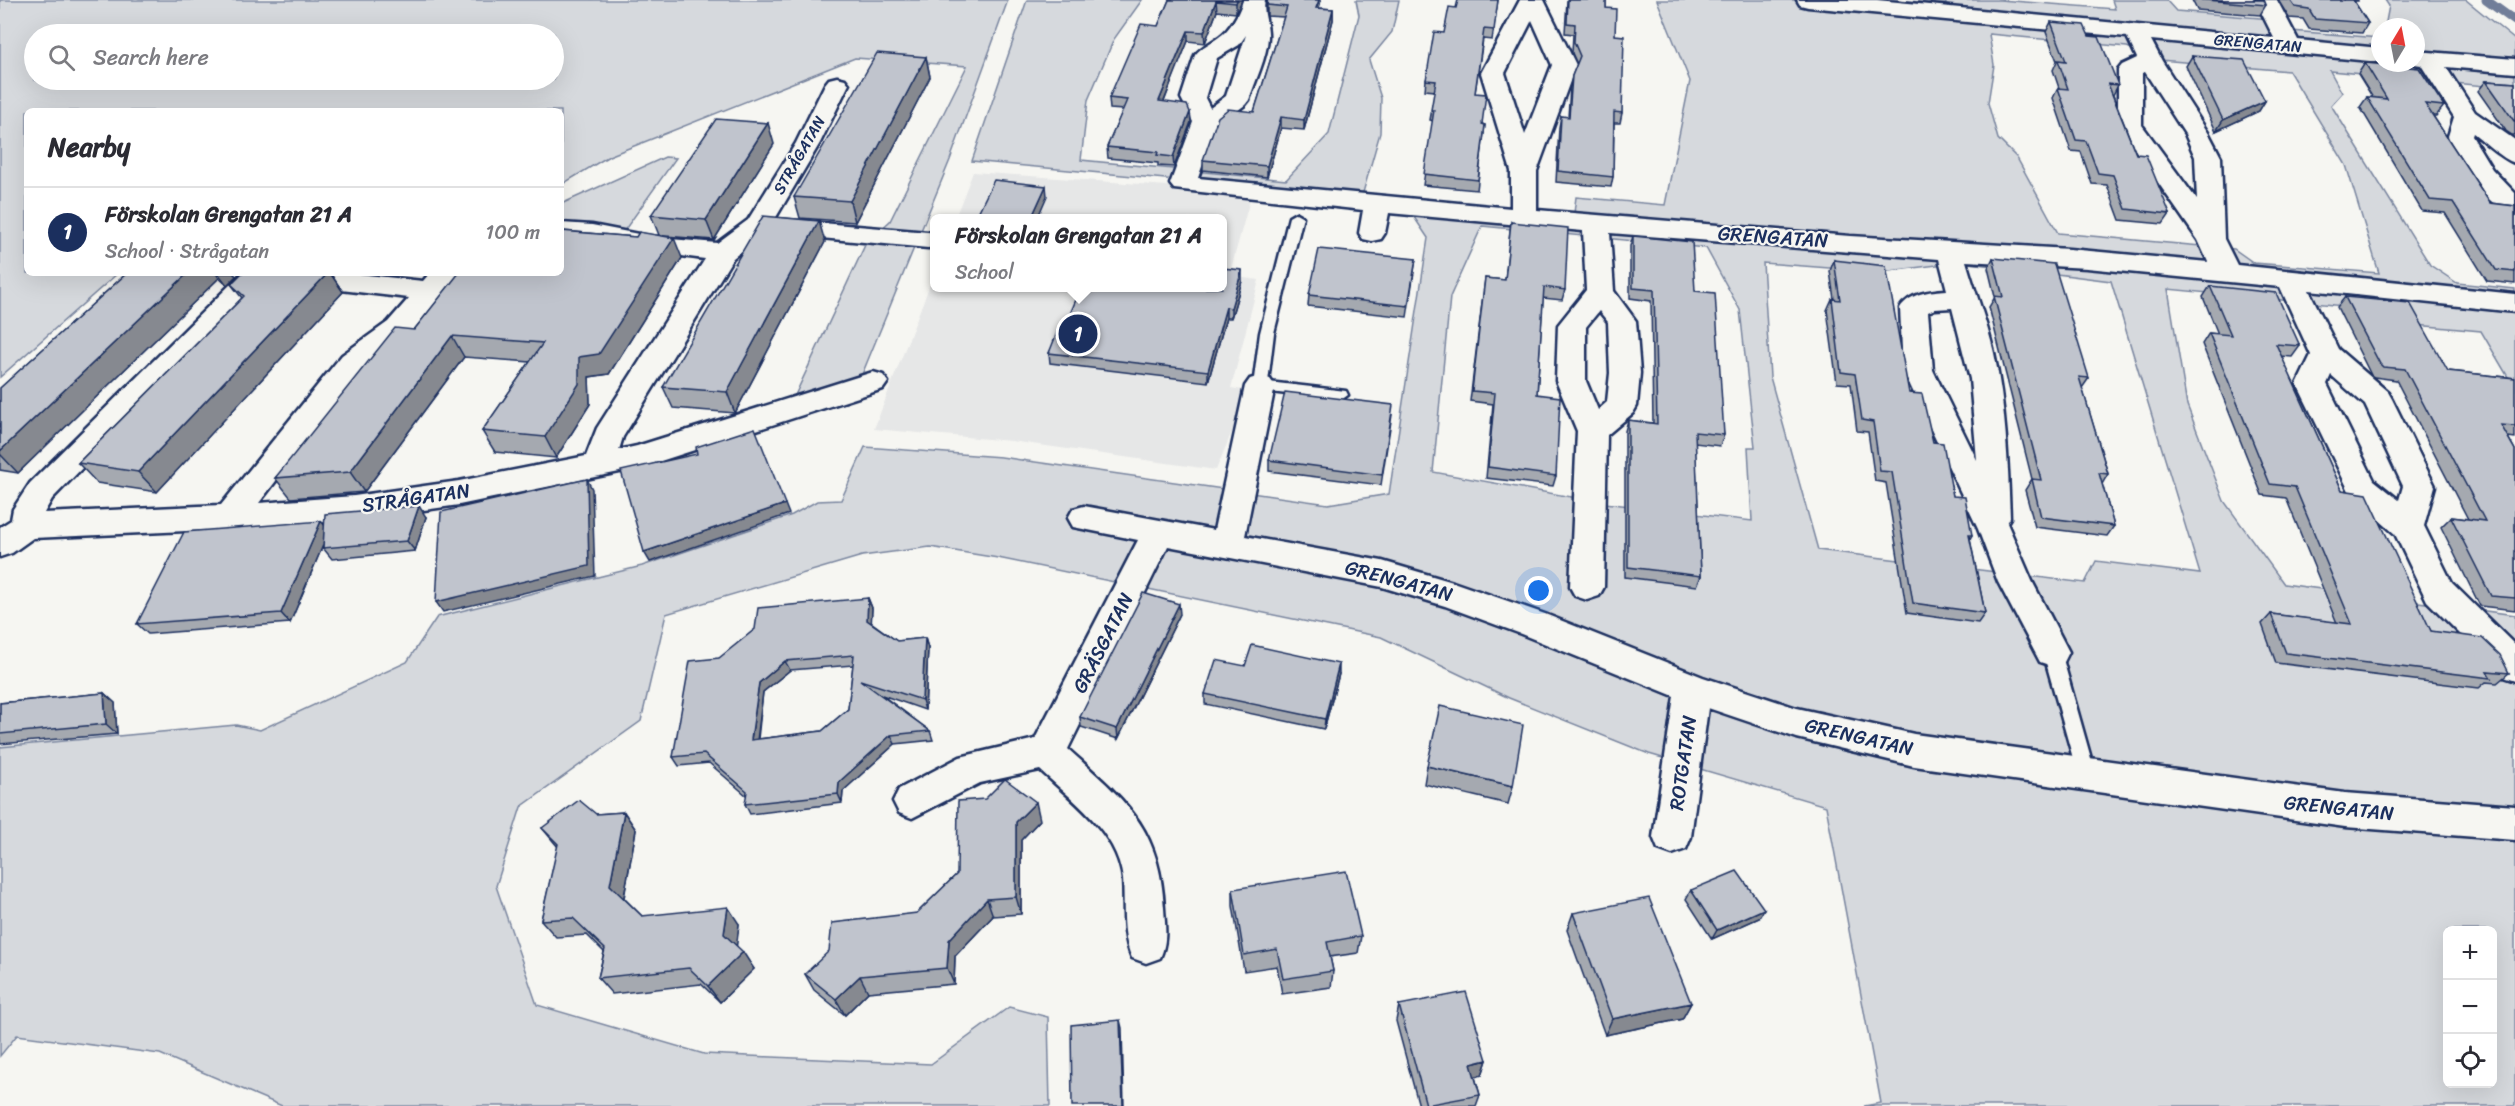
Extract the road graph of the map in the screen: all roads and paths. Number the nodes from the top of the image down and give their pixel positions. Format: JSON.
{"nodes":[{"id":1,"x":1532,"y":0,"type":"edge"},
{"id":2,"x":1808,"y":0,"type":"edge"},
{"id":3,"x":1982,"y":0,"type":"edge"},
{"id":4,"x":2266,"y":0,"type":"edge"},
{"id":5,"x":1253,"y":4,"type":"edge"},
{"id":6,"x":1995,"y":18,"type":"junction"},
{"id":7,"x":1516,"y":28,"type":"junction"},
{"id":8,"x":1548,"y":30,"type":"junction"},
{"id":9,"x":2136,"y":32,"type":"junction"},
{"id":10,"x":1231,"y":40,"type":"junction"},
{"id":11,"x":2290,"y":46,"type":"junction"},
{"id":12,"x":1254,"y":48,"type":"junction"},
{"id":13,"x":2371,"y":53,"type":"edge"},
{"id":14,"x":2425,"y":59,"type":"edge"},
{"id":15,"x":2150,"y":60,"type":"junction"},
{"id":16,"x":2425,"y":62,"type":"edge"},
{"id":17,"x":2515,"y":66,"type":"edge"},
{"id":18,"x":837,"y":84,"type":"dead end"},
{"id":19,"x":2466,"y":117,"type":"junction"},
{"id":20,"x":1205,"y":122,"type":"junction"},
{"id":21,"x":2515,"y":155,"type":"edge"},
{"id":22,"x":1524,"y":171,"type":"junction"},
{"id":23,"x":1377,"y":204,"type":"junction"},
{"id":24,"x":1298,"y":206,"type":"junction"},
{"id":25,"x":2515,"y":206,"type":"edge"},
{"id":26,"x":1524,"y":217,"type":"junction"},
{"id":27,"x":1596,"y":224,"type":"junction"},
{"id":28,"x":758,"y":225,"type":"junction"},
{"id":29,"x":564,"y":231,"type":"edge"},
{"id":30,"x":1372,"y":233,"type":"dead end"},
{"id":31,"x":2211,"y":239,"type":"junction"},
{"id":32,"x":928,"y":240,"type":"dead end"},
{"id":33,"x":1950,"y":251,"type":"junction"},
{"id":34,"x":723,"y":252,"type":"junction"},
{"id":35,"x":2226,"y":272,"type":"junction"},
{"id":36,"x":255,"y":276,"type":"edge"},
{"id":37,"x":324,"y":276,"type":"edge"},
{"id":38,"x":2291,"y":281,"type":"junction"},
{"id":39,"x":437,"y":282,"type":"edge"},
{"id":40,"x":1600,"y":292,"type":"junction"},
{"id":41,"x":1963,"y":298,"type":"junction"},
{"id":42,"x":2515,"y":303,"type":"edge"},
{"id":43,"x":2326,"y":355,"type":"junction"},
{"id":44,"x":873,"y":382,"type":"dead end"},
{"id":45,"x":1260,"y":386,"type":"junction"},
{"id":46,"x":1341,"y":395,"type":"dead end"},
{"id":47,"x":1592,"y":431,"type":"junction"},
{"id":48,"x":599,"y":465,"type":"junction"},
{"id":49,"x":230,"y":518,"type":"junction"},
{"id":50,"x":1084,"y":518,"type":"dead end"},
{"id":51,"x":26,"y":526,"type":"junction"},
{"id":52,"x":2408,"y":526,"type":"junction"},
{"id":53,"x":1994,"y":529,"type":"junction"},
{"id":54,"x":1158,"y":533,"type":"junction"},
{"id":55,"x":0,"y":544,"type":"edge"},
{"id":56,"x":1227,"y":544,"type":"junction"},
{"id":57,"x":1587,"y":587,"type":"dead end"},
{"id":58,"x":2052,"y":652,"type":"joint"},
{"id":59,"x":2515,"y":667,"type":"edge"},
{"id":60,"x":1693,"y":688,"type":"junction"},
{"id":61,"x":1047,"y":753,"type":"junction"},
{"id":62,"x":2087,"y":776,"type":"junction"},
{"id":63,"x":912,"y":801,"type":"dead end"},
{"id":64,"x":2515,"y":823,"type":"edge"},
{"id":65,"x":1672,"y":837,"type":"dead end"},
{"id":66,"x":1146,"y":944,"type":"dead end"}],
"edges":[{"from":1,"to":7,"type":"street"},
{"from":1,"to":8,"type":"street"},
{"from":2,"to":6,"type":"street","name":"GRENGATAN"},
{"from":3,"to":6,"type":"street"},
{"from":4,"to":11,"type":"street"},
{"from":5,"to":10,"type":"street"},
{"from":5,"to":12,"type":"street"},
{"from":6,"to":9,"type":"street","name":"GRENGATAN"},
{"from":7,"to":8,"type":"street"},
{"from":7,"to":22,"type":"street"},
{"from":8,"to":22,"type":"street"},
{"from":9,"to":11,"type":"street","name":"GRENGATAN"},
{"from":9,"to":15,"type":"street"},
{"from":10,"to":12,"type":"street"},
{"from":10,"to":20,"type":"street"},
{"from":11,"to":13,"type":"street","name":"GRENGATAN"},
{"from":12,"to":20,"type":"street"},
{"from":14,"to":17,"type":"street"},
{"from":15,"to":31,"type":"street"},
{"from":15,"to":31,"type":"street"},
{"from":16,"to":19,"type":"street"},
{"from":18,"to":28,"type":"street","name":"STRÅGATAN"},
{"from":19,"to":21,"type":"street"},
{"from":19,"to":25,"type":"street"},
{"from":20,"to":24,"type":"street","name":"GRENGATAN"},
{"from":22,"to":26,"type":"street"},
{"from":23,"to":24,"type":"street","name":"GRENGATAN"},
{"from":23,"to":26,"type":"street","name":"GRENGATAN"},
{"from":23,"to":30,"type":"street"},
{"from":24,"to":45,"type":"lane"},
{"from":26,"to":27,"type":"street","name":"GRENGATAN"},
{"from":27,"to":33,"type":"street","name":"GRENGATAN"},
{"from":27,"to":40,"type":"street"},
{"from":28,"to":32,"type":"street"},
{"from":28,"to":34,"type":"street","name":"STRÅGATAN"},
{"from":29,"to":34,"type":"street"},
{"from":31,"to":35,"type":"street"},
{"from":33,"to":35,"type":"street","name":"GRENGATAN"},
{"from":33,"to":41,"type":"street"},
{"from":34,"to":48,"type":"street","name":"STRÅGATAN"},
{"from":35,"to":38,"type":"street","name":"GRENGATAN"},
{"from":36,"to":51,"type":"street"},
{"from":37,"to":39,"type":"street"},
{"from":38,"to":42,"type":"street","name":"GRENGATAN"},
{"from":38,"to":43,"type":"street"},
{"from":39,"to":49,"type":"street"},
{"from":40,"to":47,"type":"street"},
{"from":40,"to":47,"type":"street"},
{"from":41,"to":53,"type":"street"},
{"from":41,"to":53,"type":"street"},
{"from":43,"to":52,"type":"street"},
{"from":43,"to":52,"type":"street"},
{"from":44,"to":48,"type":"street","name":"STRÅGATAN"},
{"from":45,"to":46,"type":"lane"},
{"from":45,"to":56,"type":"street"},
{"from":47,"to":57,"type":"street"},
{"from":48,"to":49,"type":"street","name":"STRÅGATAN"},
{"from":49,"to":51,"type":"street","name":"STRÅGATAN"},
{"from":50,"to":54,"type":"street","name":"GRENGATAN"},
{"from":51,"to":55,"type":"street"},
{"from":52,"to":59,"type":"street"},
{"from":53,"to":58,"type":"street"},
{"from":54,"to":56,"type":"street","name":"GRENGATAN"},
{"from":54,"to":61,"type":"street","name":"GRÄSGATAN"},
{"from":56,"to":60,"type":"street","name":"GRENGATAN"},
{"from":58,"to":62,"type":"lane"},
{"from":60,"to":62,"type":"street","name":"GRENGATAN"},
{"from":60,"to":65,"type":"street","name":"ROTGATAN"},
{"from":61,"to":63,"type":"street"},
{"from":61,"to":66,"type":"street"},
{"from":62,"to":64,"type":"street","name":"GRENGATAN"}]}
